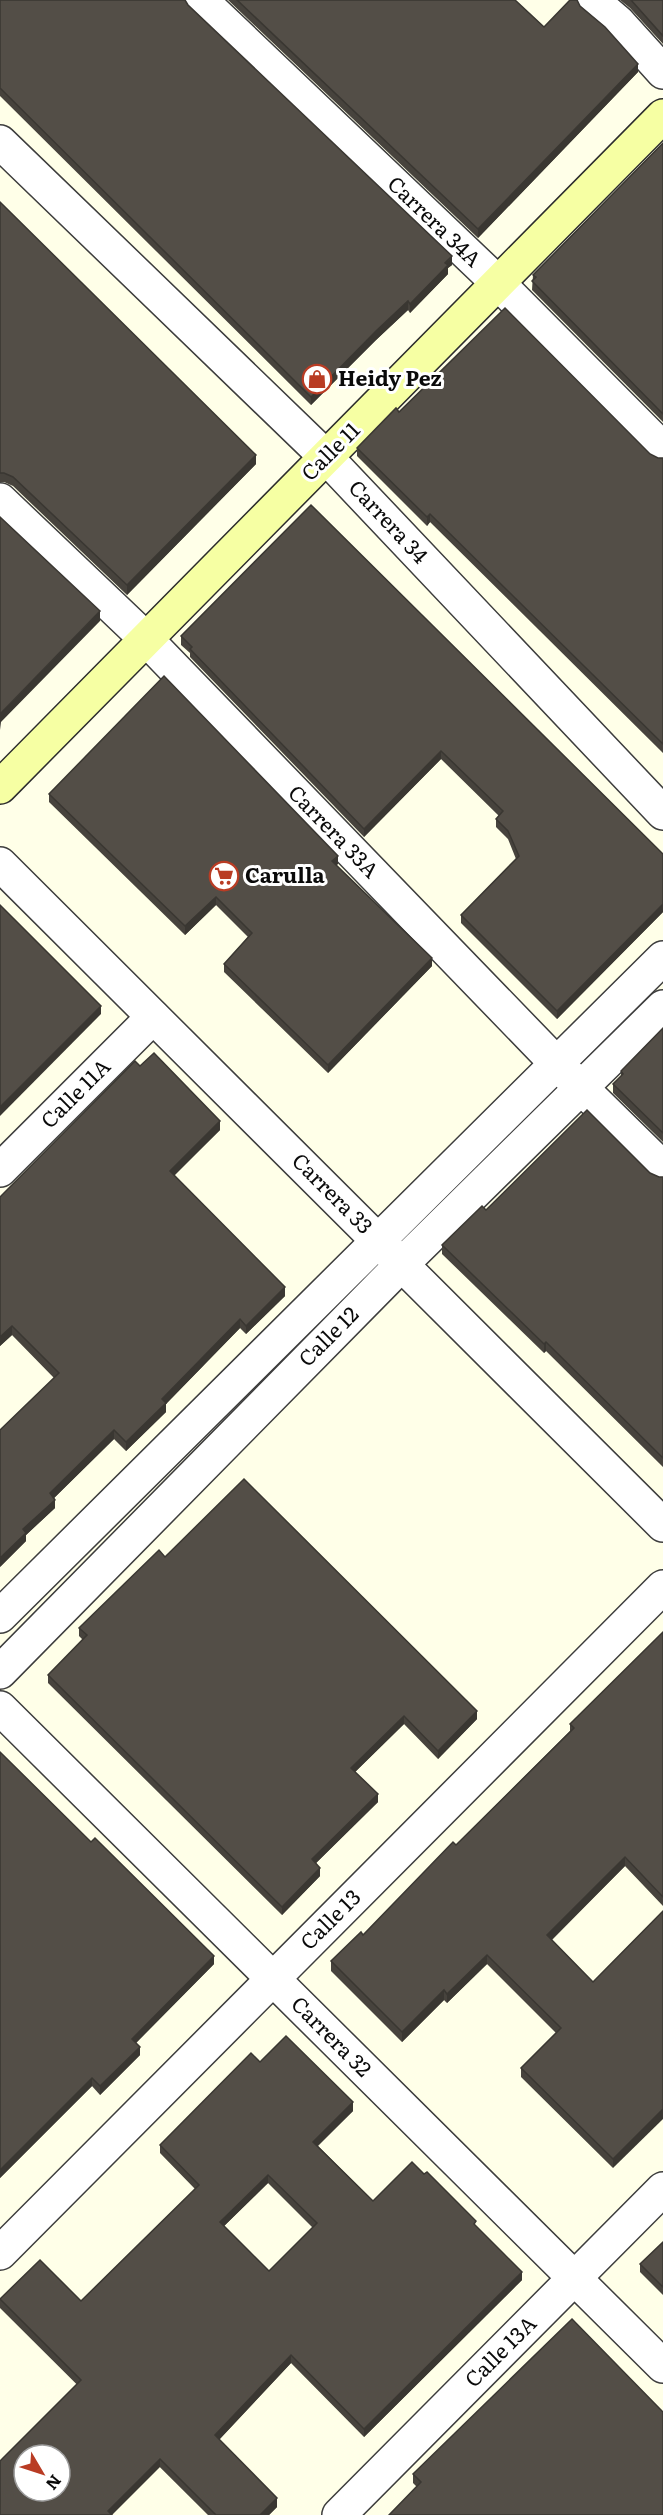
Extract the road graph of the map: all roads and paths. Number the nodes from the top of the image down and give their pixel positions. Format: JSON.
{"nodes":[{"id":1,"x":201,"y":0,"type":"edge"},
{"id":2,"x":592,"y":0,"type":"edge"},
{"id":3,"x":663,"y":72,"type":"edge"},
{"id":4,"x":663,"y":116,"type":"edge"},
{"id":5,"x":0,"y":141,"type":"edge"},
{"id":6,"x":498,"y":283,"type":"junction"},
{"id":7,"x":663,"y":449,"type":"edge"},
{"id":8,"x":326,"y":457,"type":"junction"},
{"id":9,"x":0,"y":500,"type":"edge"},
{"id":10,"x":146,"y":639,"type":"junction"},
{"id":11,"x":0,"y":787,"type":"edge"},
{"id":12,"x":663,"y":813,"type":"edge"},
{"id":13,"x":0,"y":864,"type":"edge"},
{"id":14,"x":663,"y":958,"type":"edge"},
{"id":15,"x":663,"y":1007,"type":"edge"},
{"id":16,"x":153,"y":1017,"type":"junction"},
{"id":17,"x":557,"y":1064,"type":"junction"},
{"id":18,"x":581,"y":1088,"type":"junction"},
{"id":19,"x":663,"y":1168,"type":"edge"},
{"id":20,"x":0,"y":1170,"type":"edge"},
{"id":21,"x":378,"y":1239,"type":"junction"},
{"id":22,"x":402,"y":1264,"type":"junction"},
{"id":23,"x":663,"y":1526,"type":"edge"},
{"id":24,"x":663,"y":1587,"type":"edge"},
{"id":25,"x":0,"y":1616,"type":"edge"},
{"id":26,"x":0,"y":1672,"type":"edge"},
{"id":27,"x":0,"y":1708,"type":"edge"},
{"id":28,"x":273,"y":1979,"type":"junction"},
{"id":29,"x":663,"y":2189,"type":"edge"},
{"id":30,"x":0,"y":2253,"type":"edge"},
{"id":31,"x":574,"y":2278,"type":"junction"},
{"id":32,"x":663,"y":2366,"type":"edge"},
{"id":33,"x":339,"y":2515,"type":"edge"}],
"edges":[{"from":1,"to":6,"type":"street","name":"Carrera 34A"},
{"from":2,"to":3,"type":"street"},
{"from":4,"to":6,"type":"street","name":"Calle 11"},
{"from":5,"to":8,"type":"street","name":"Carrera 34"},
{"from":6,"to":7,"type":"street","name":"Carrera 34A"},
{"from":6,"to":8,"type":"street","name":"Calle 11"},
{"from":8,"to":10,"type":"street","name":"Calle 11"},
{"from":8,"to":12,"type":"street","name":"Carrera 34"},
{"from":9,"to":10,"type":"street","name":"Carrera 33A"},
{"from":10,"to":11,"type":"street","name":"Calle 11"},
{"from":10,"to":17,"type":"street","name":"Carrera 33A"},
{"from":13,"to":16,"type":"street","name":"Carrera 33"},
{"from":14,"to":17,"type":"street","name":"Calle 12"},
{"from":15,"to":18,"type":"street","name":"Calle 12"},
{"from":16,"to":20,"type":"street","name":"Calle 11A"},
{"from":16,"to":21,"type":"street","name":"Carrera 33"},
{"from":17,"to":18,"type":"street","name":"Carrera 33A"},
{"from":17,"to":21,"type":"street","name":"Calle 12"},
{"from":18,"to":19,"type":"street","name":"Carrera 33A"},
{"from":18,"to":22,"type":"street","name":"Calle 12"},
{"from":21,"to":22,"type":"street","name":"Carrera 33"},
{"from":21,"to":25,"type":"street","name":"Calle 12"},
{"from":22,"to":23,"type":"street","name":"Carrera 33"},
{"from":22,"to":26,"type":"street","name":"Calle 12"},
{"from":24,"to":28,"type":"street","name":"Calle 13"},
{"from":27,"to":28,"type":"street","name":"Carrera 32"},
{"from":28,"to":30,"type":"street","name":"Calle 13"},
{"from":28,"to":31,"type":"street","name":"Carrera 32"},
{"from":29,"to":31,"type":"street","name":"Calle 13A"},
{"from":31,"to":32,"type":"street","name":"Carrera 32"},
{"from":31,"to":33,"type":"street","name":"Calle 13A"}]}
